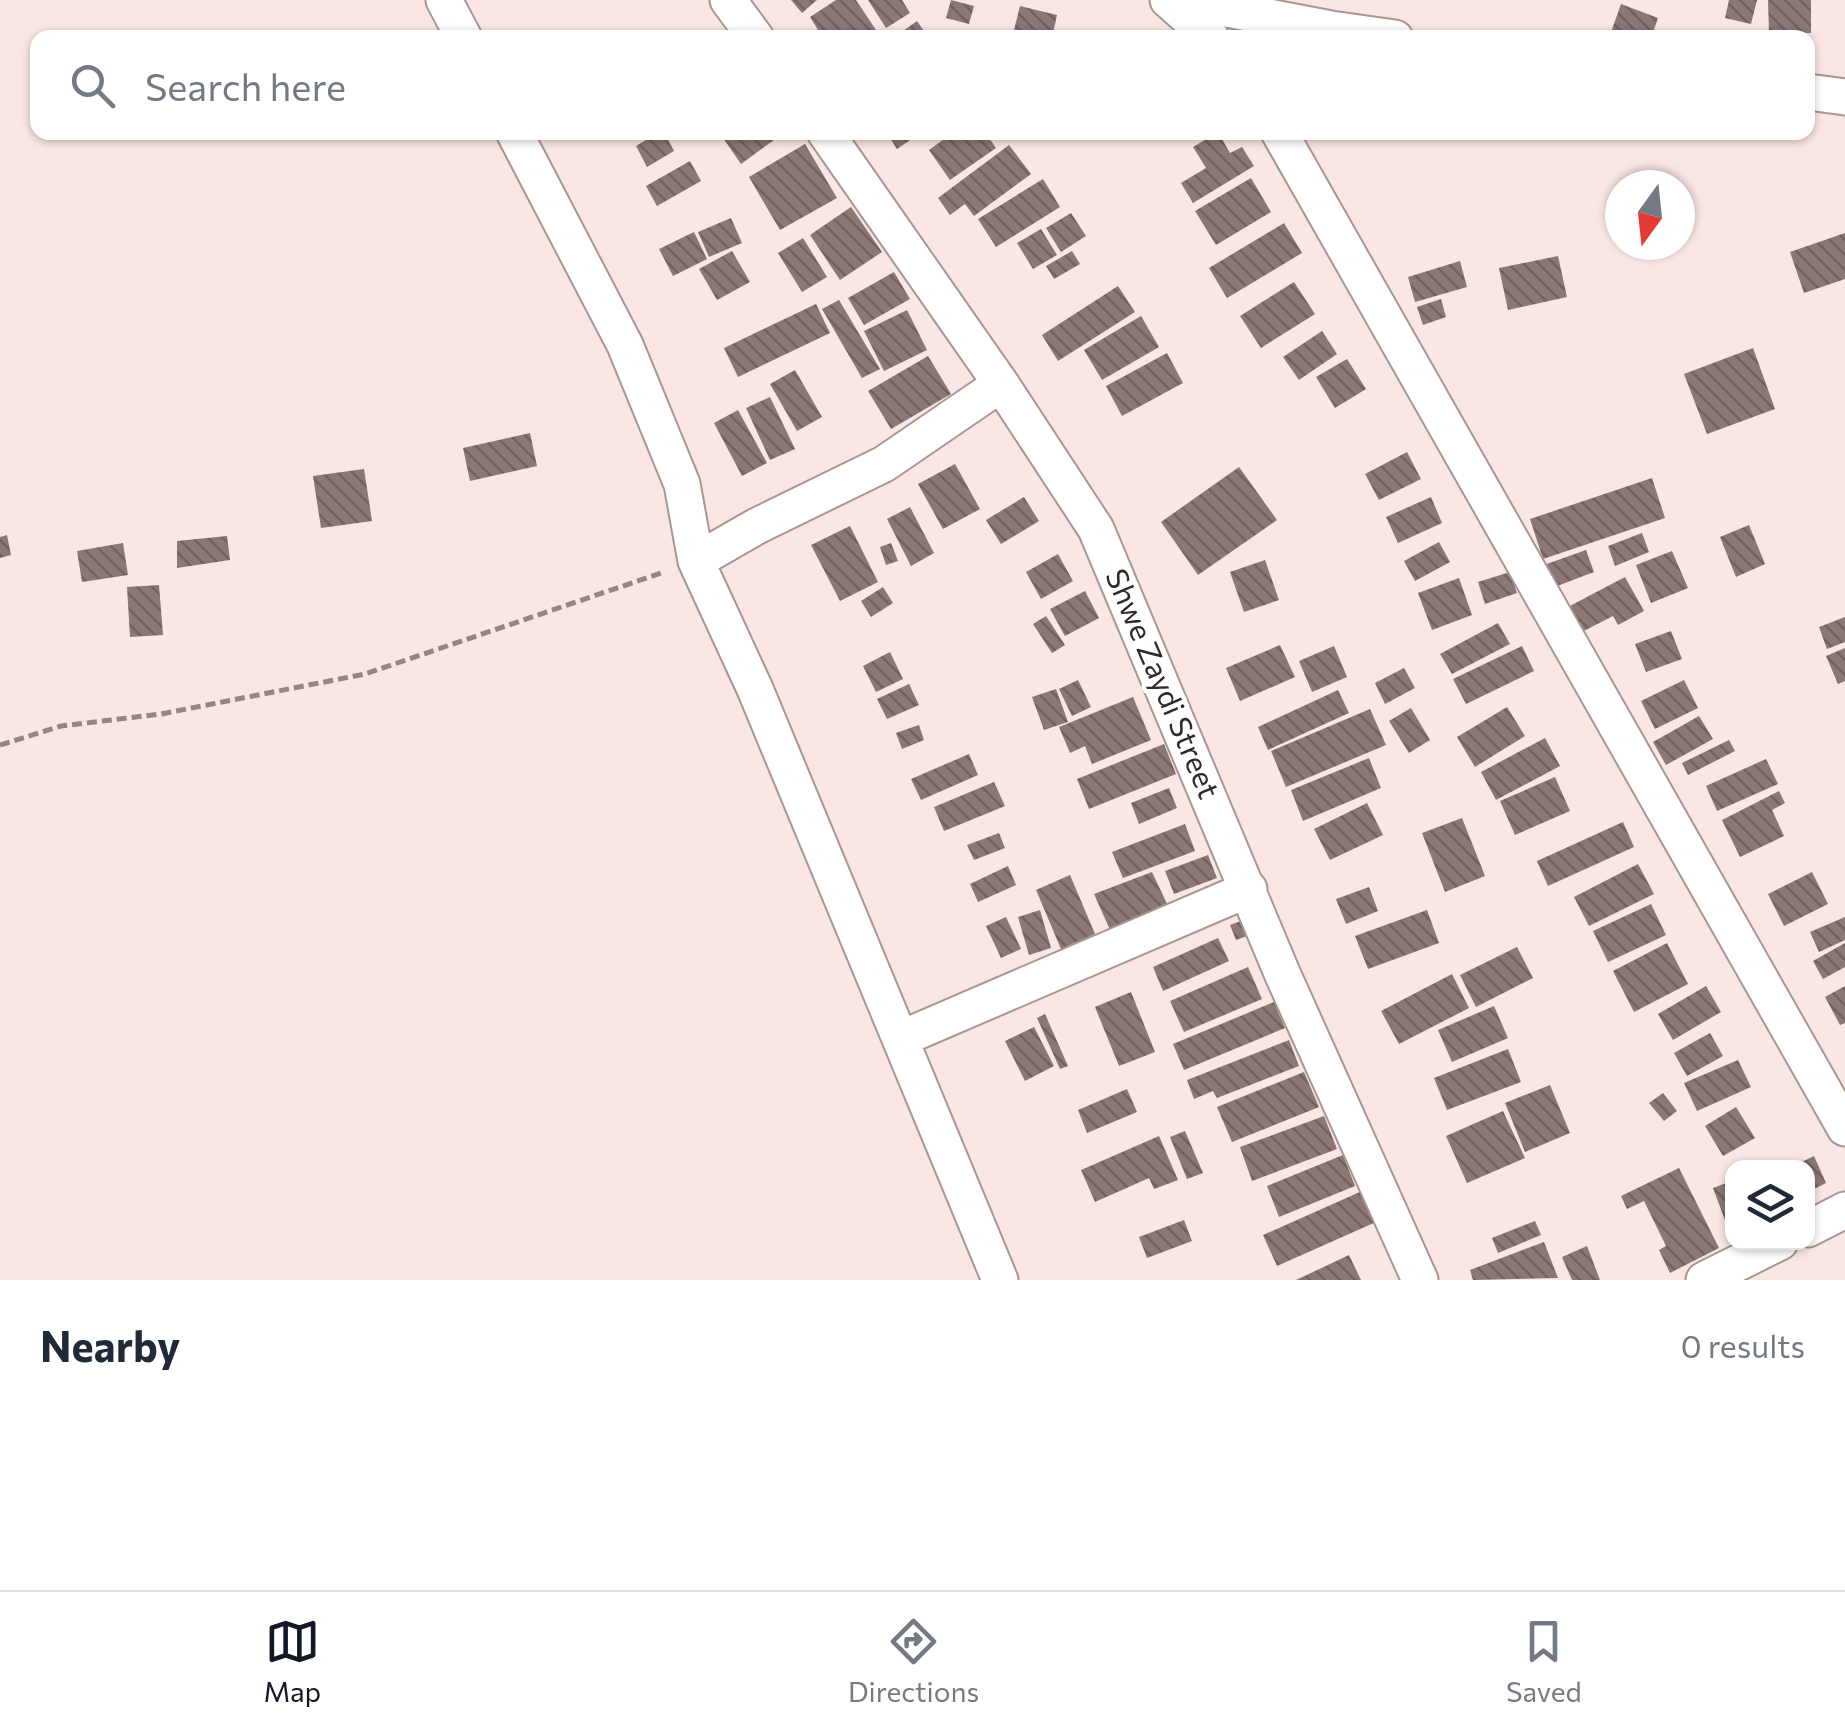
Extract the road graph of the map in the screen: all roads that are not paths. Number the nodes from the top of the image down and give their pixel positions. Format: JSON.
{"nodes":[{"id":1,"x":444,"y":0,"type":"edge"},
{"id":2,"x":728,"y":0,"type":"edge"},
{"id":3,"x":1168,"y":0,"type":"edge"},
{"id":4,"x":1180,"y":0,"type":"edge"},
{"id":5,"x":460,"y":30,"type":"edge"},
{"id":6,"x":750,"y":30,"type":"edge"},
{"id":7,"x":1202,"y":30,"type":"edge"},
{"id":8,"x":1338,"y":30,"type":"edge"},
{"id":9,"x":1815,"y":93,"type":"edge"},
{"id":10,"x":1845,"y":97,"type":"edge"},
{"id":11,"x":518,"y":140,"type":"edge"},
{"id":12,"x":831,"y":140,"type":"edge"},
{"id":13,"x":1284,"y":140,"type":"edge"},
{"id":14,"x":1001,"y":384,"type":"junction"},
{"id":15,"x":696,"y":561,"type":"junction"},
{"id":16,"x":1249,"y":889,"type":"junction"},
{"id":17,"x":900,"y":1039,"type":"junction"},
{"id":18,"x":1845,"y":1128,"type":"edge"},
{"id":19,"x":1845,"y":1210,"type":"edge"},
{"id":20,"x":1815,"y":1225,"type":"edge"},
{"id":21,"x":1764,"y":1250,"type":"edge"},
{"id":22,"x":1000,"y":1280,"type":"edge"},
{"id":23,"x":1420,"y":1280,"type":"edge"},
{"id":24,"x":1704,"y":1280,"type":"edge"}],
"edges":[{"from":1,"to":5,"type":"street"},
{"from":2,"to":6,"type":"street"},
{"from":3,"to":7,"type":"street"},
{"from":4,"to":8,"type":"street"},
{"from":9,"to":10,"type":"street"},
{"from":11,"to":15,"type":"street"},
{"from":12,"to":14,"type":"street","name":"Shwe Zaydi Street"},
{"from":13,"to":18,"type":"street"},
{"from":14,"to":15,"type":"street"},
{"from":14,"to":16,"type":"street","name":"Shwe Zaydi Street"},
{"from":15,"to":17,"type":"street"},
{"from":16,"to":17,"type":"street"},
{"from":16,"to":23,"type":"street","name":"Shwe Zaydi Street"},
{"from":17,"to":22,"type":"street"},
{"from":19,"to":20,"type":"street"},
{"from":21,"to":24,"type":"street"}]}
